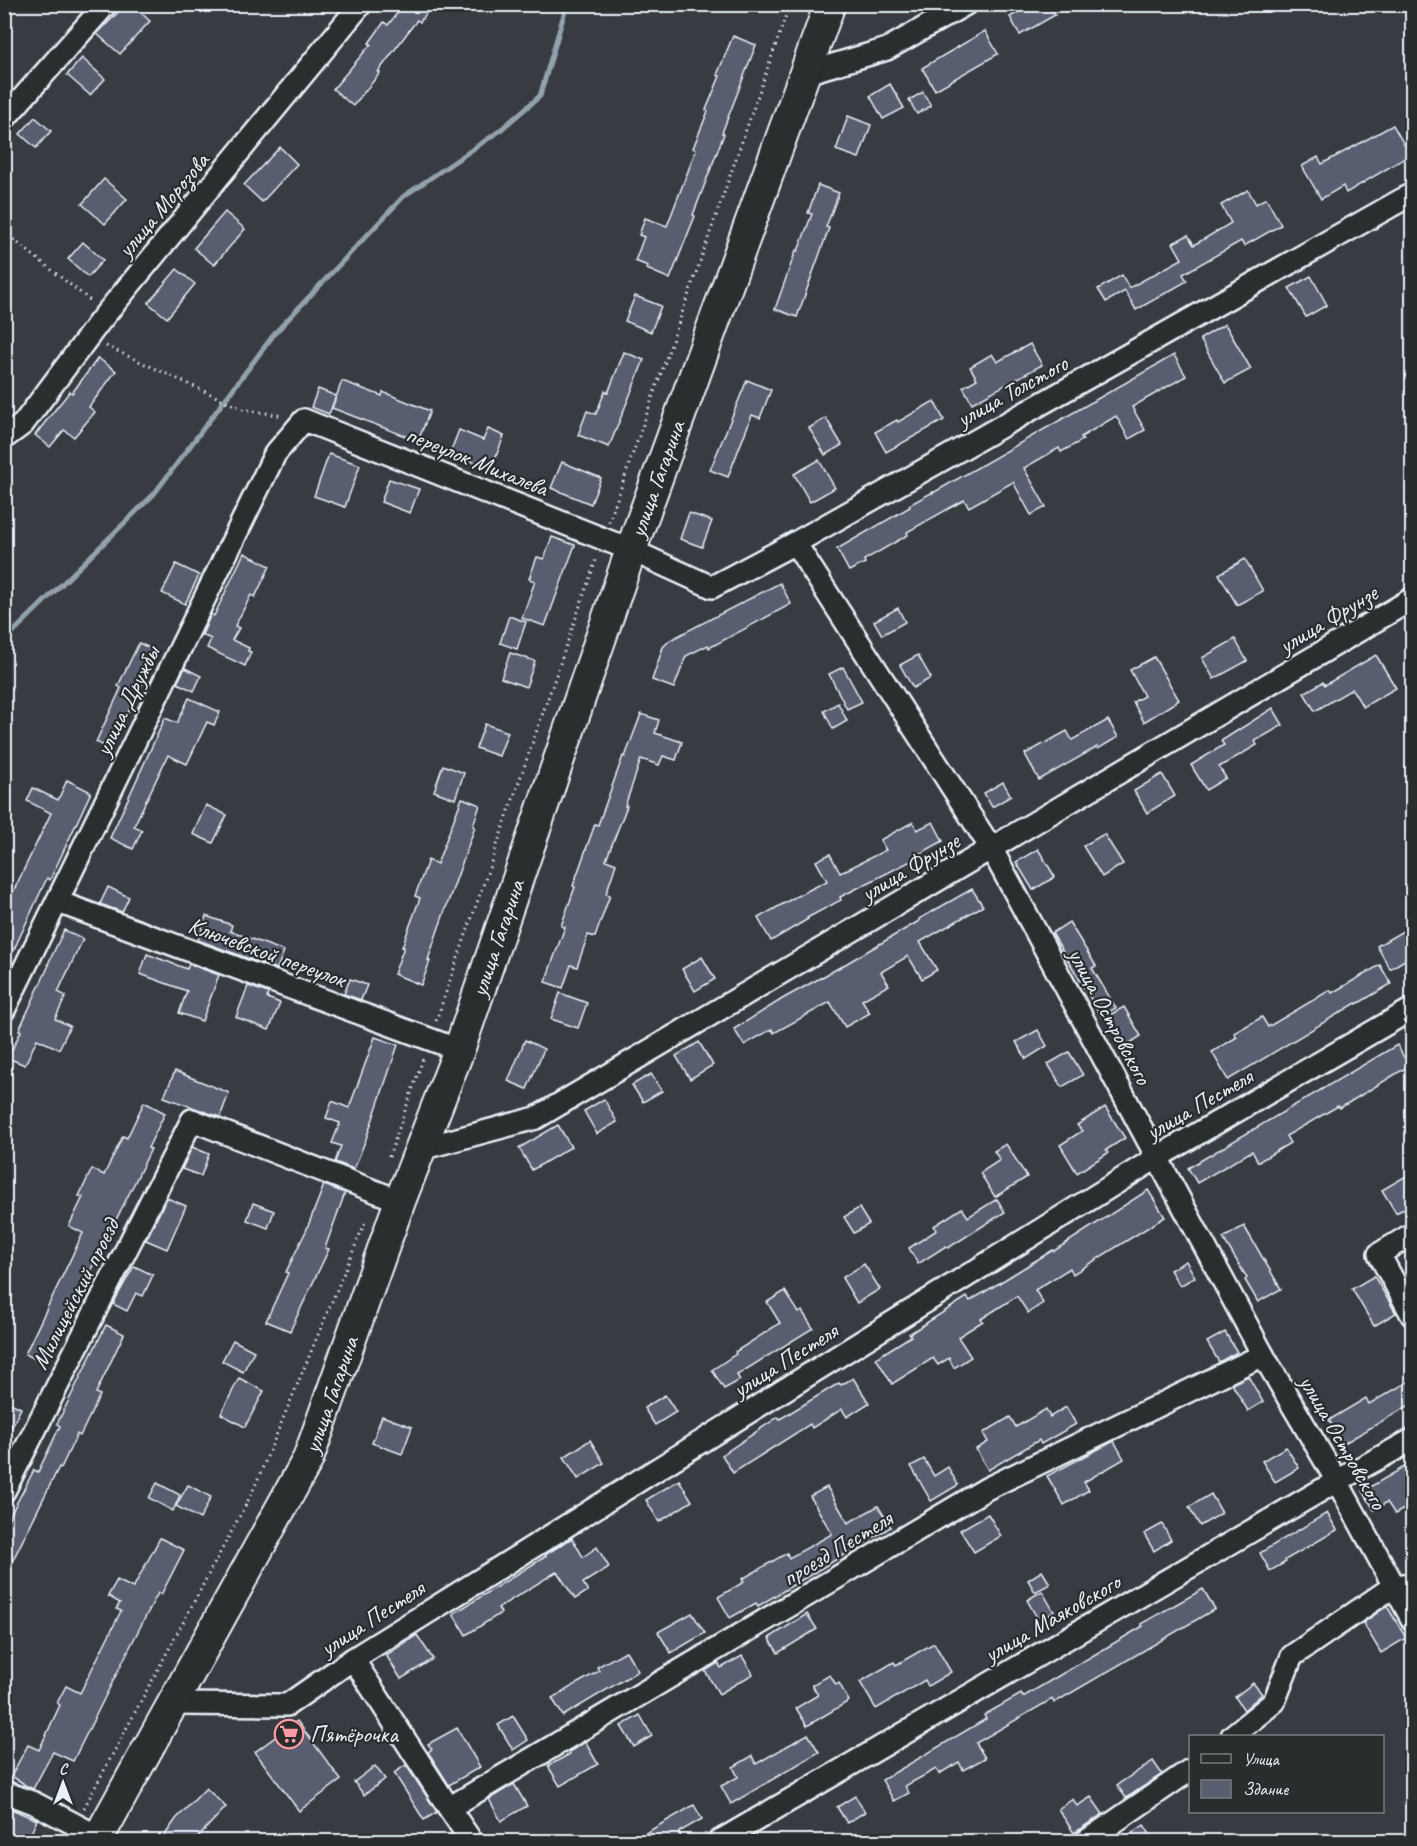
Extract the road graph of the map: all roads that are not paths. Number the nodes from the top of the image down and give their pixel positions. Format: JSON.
{"nodes":[{"id":1,"x":106,"y":4,"type":"edge"},
{"id":2,"x":361,"y":4,"type":"edge"},
{"id":3,"x":830,"y":4,"type":"edge"},
{"id":4,"x":966,"y":4,"type":"edge"},
{"id":5,"x":806,"y":73,"type":"junction"},
{"id":6,"x":4,"y":119,"type":"edge"},
{"id":7,"x":1413,"y":194,"type":"edge"},
{"id":8,"x":304,"y":420,"type":"joint"},
{"id":9,"x":4,"y":438,"type":"edge"},
{"id":10,"x":795,"y":543,"type":"junction"},
{"id":11,"x":631,"y":550,"type":"junction"},
{"id":12,"x":1413,"y":599,"type":"edge"},
{"id":13,"x":991,"y":849,"type":"junction"},
{"id":14,"x":58,"y":902,"type":"junction"},
{"id":15,"x":1413,"y":1009,"type":"edge"},
{"id":16,"x":4,"y":1010,"type":"edge"},
{"id":17,"x":459,"y":1050,"type":"junction"},
{"id":18,"x":420,"y":1149,"type":"junction"},
{"id":19,"x":1156,"y":1158,"type":"junction"},
{"id":20,"x":388,"y":1197,"type":"junction"},
{"id":21,"x":1413,"y":1234,"type":"edge"},
{"id":22,"x":1413,"y":1315,"type":"edge"},
{"id":23,"x":1263,"y":1355,"type":"junction"},
{"id":24,"x":1413,"y":1440,"type":"edge"},
{"id":25,"x":1337,"y":1481,"type":"junction"},
{"id":26,"x":4,"y":1491,"type":"edge"},
{"id":27,"x":1403,"y":1585,"type":"edge"},
{"id":28,"x":1413,"y":1619,"type":"edge"},
{"id":29,"x":353,"y":1659,"type":"junction"},
{"id":30,"x":173,"y":1704,"type":"junction"},
{"id":31,"x":1234,"y":1735,"type":"edge"},
{"id":32,"x":1189,"y":1771,"type":"edge"},
{"id":33,"x":4,"y":1792,"type":"edge"},
{"id":34,"x":449,"y":1808,"type":"junction"},
{"id":35,"x":93,"y":1836,"type":"edge"},
{"id":36,"x":472,"y":1842,"type":"edge"},
{"id":37,"x":718,"y":1842,"type":"edge"},
{"id":38,"x":1085,"y":1842,"type":"edge"}],
"edges":[{"from":1,"to":6,"type":"street"},
{"from":2,"to":9,"type":"street","name":"улица Морозова"},
{"from":3,"to":5,"type":"main road","name":"улица Гагарина"},
{"from":4,"to":5,"type":"street"},
{"from":5,"to":11,"type":"main road","name":"улица Гагарина"},
{"from":7,"to":10,"type":"street","name":"улица Толстого"},
{"from":8,"to":11,"type":"street","name":"переулок Михалева"},
{"from":8,"to":14,"type":"street","name":"улица Дружбы"},
{"from":10,"to":11,"type":"street","name":"улица Толстого"},
{"from":10,"to":13,"type":"street","name":"улица Островского"},
{"from":11,"to":17,"type":"main road","name":"улица Гагарина"},
{"from":12,"to":13,"type":"street","name":"улица Фрунзе"},
{"from":13,"to":18,"type":"street","name":"улица Фрунзе"},
{"from":13,"to":19,"type":"street","name":"улица Островского"},
{"from":14,"to":16,"type":"street","name":"улица Дружбы"},
{"from":14,"to":17,"type":"street","name":"Ключевской переулок"},
{"from":15,"to":19,"type":"street","name":"улица Пестеля"},
{"from":17,"to":18,"type":"main road","name":"улица Гагарина"},
{"from":18,"to":20,"type":"main road","name":"улица Гагарина"},
{"from":19,"to":23,"type":"street","name":"улица Островского"},
{"from":19,"to":29,"type":"street","name":"улица Пестеля"},
{"from":20,"to":26,"type":"street","name":"Милицейский проезд"},
{"from":20,"to":30,"type":"main road","name":"улица Гагарина"},
{"from":21,"to":22,"type":"street"},
{"from":23,"to":25,"type":"street","name":"улица Островского"},
{"from":23,"to":34,"type":"street","name":"проезд Пестеля"},
{"from":24,"to":25,"type":"street","name":"улица Маяковского"},
{"from":25,"to":27,"type":"street","name":"улица Островского"},
{"from":25,"to":37,"type":"street","name":"улица Маяковского"},
{"from":27,"to":28,"type":"street","name":"улица Островского"},
{"from":27,"to":31,"type":"street"},
{"from":29,"to":30,"type":"street","name":"улица Пестеля"},
{"from":29,"to":34,"type":"street"},
{"from":30,"to":35,"type":"main road","name":"улица Гагарина"},
{"from":32,"to":38,"type":"street"},
{"from":33,"to":35,"type":"street"},
{"from":34,"to":36,"type":"street"}]}
